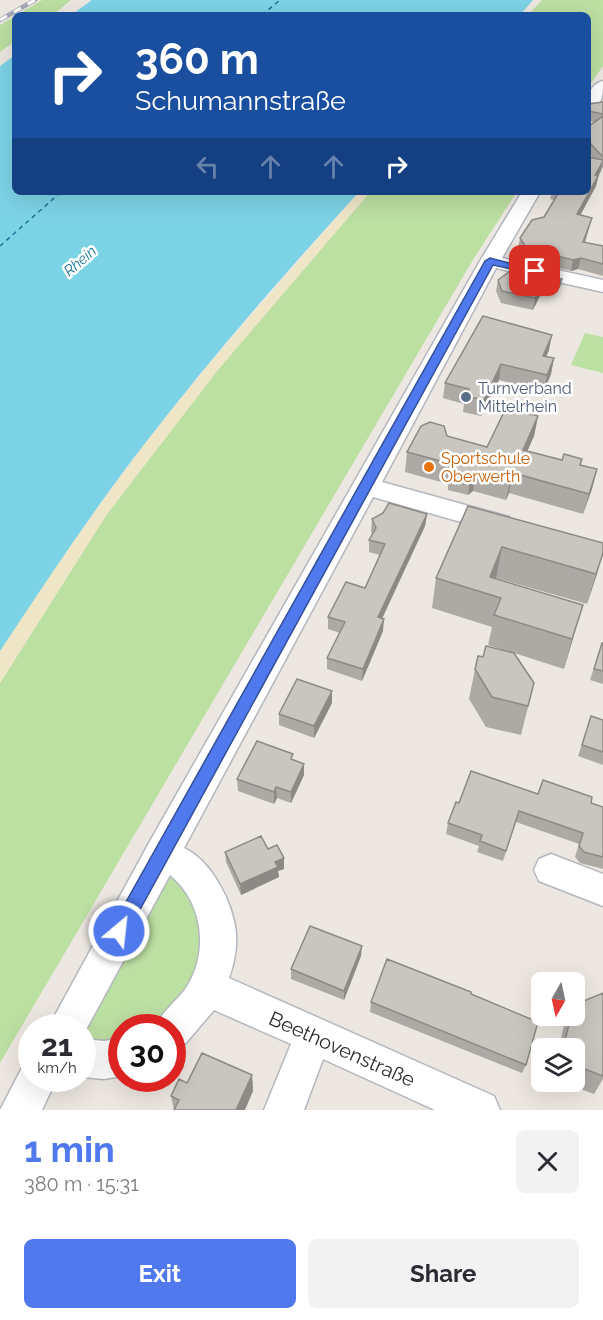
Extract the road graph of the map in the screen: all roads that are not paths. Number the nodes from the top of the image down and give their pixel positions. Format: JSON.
{"nodes":[{"id":1,"x":603,"y":86,"type":"edge"},
{"id":2,"x":591,"y":102,"type":"edge"},
{"id":3,"x":529,"y":195,"type":"edge"},
{"id":4,"x":490,"y":261,"type":"junction"},
{"id":5,"x":603,"y":286,"type":"edge"},
{"id":6,"x":366,"y":486,"type":"junction"},
{"id":7,"x":519,"y":529,"type":"edge"},
{"id":8,"x":161,"y":854,"type":"junction"},
{"id":9,"x":551,"y":870,"type":"dead end"},
{"id":10,"x":603,"y":890,"type":"edge"},
{"id":11,"x":206,"y":987,"type":"junction"},
{"id":12,"x":75,"y":1014,"type":"edge"},
{"id":13,"x":186,"y":1019,"type":"edge"},
{"id":14,"x":313,"y":1037,"type":"junction"},
{"id":15,"x":30,"y":1092,"type":"edge"},
{"id":16,"x":462,"y":1107,"type":"edge"},
{"id":17,"x":20,"y":1110,"type":"edge"},
{"id":18,"x":284,"y":1110,"type":"edge"}],
"edges":[{"from":1,"to":2,"type":"street"},
{"from":3,"to":4,"type":"street"},
{"from":4,"to":5,"type":"street"},
{"from":4,"to":6,"type":"street"},
{"from":6,"to":7,"type":"street"},
{"from":6,"to":8,"type":"street"},
{"from":8,"to":11,"type":"street"},
{"from":8,"to":12,"type":"street"},
{"from":9,"to":10,"type":"street"},
{"from":11,"to":13,"type":"street"},
{"from":11,"to":14,"type":"street","name":"Beethovenstraße"},
{"from":14,"to":16,"type":"street","name":"Beethovenstraße"},
{"from":14,"to":18,"type":"street"},
{"from":15,"to":17,"type":"street"}]}
